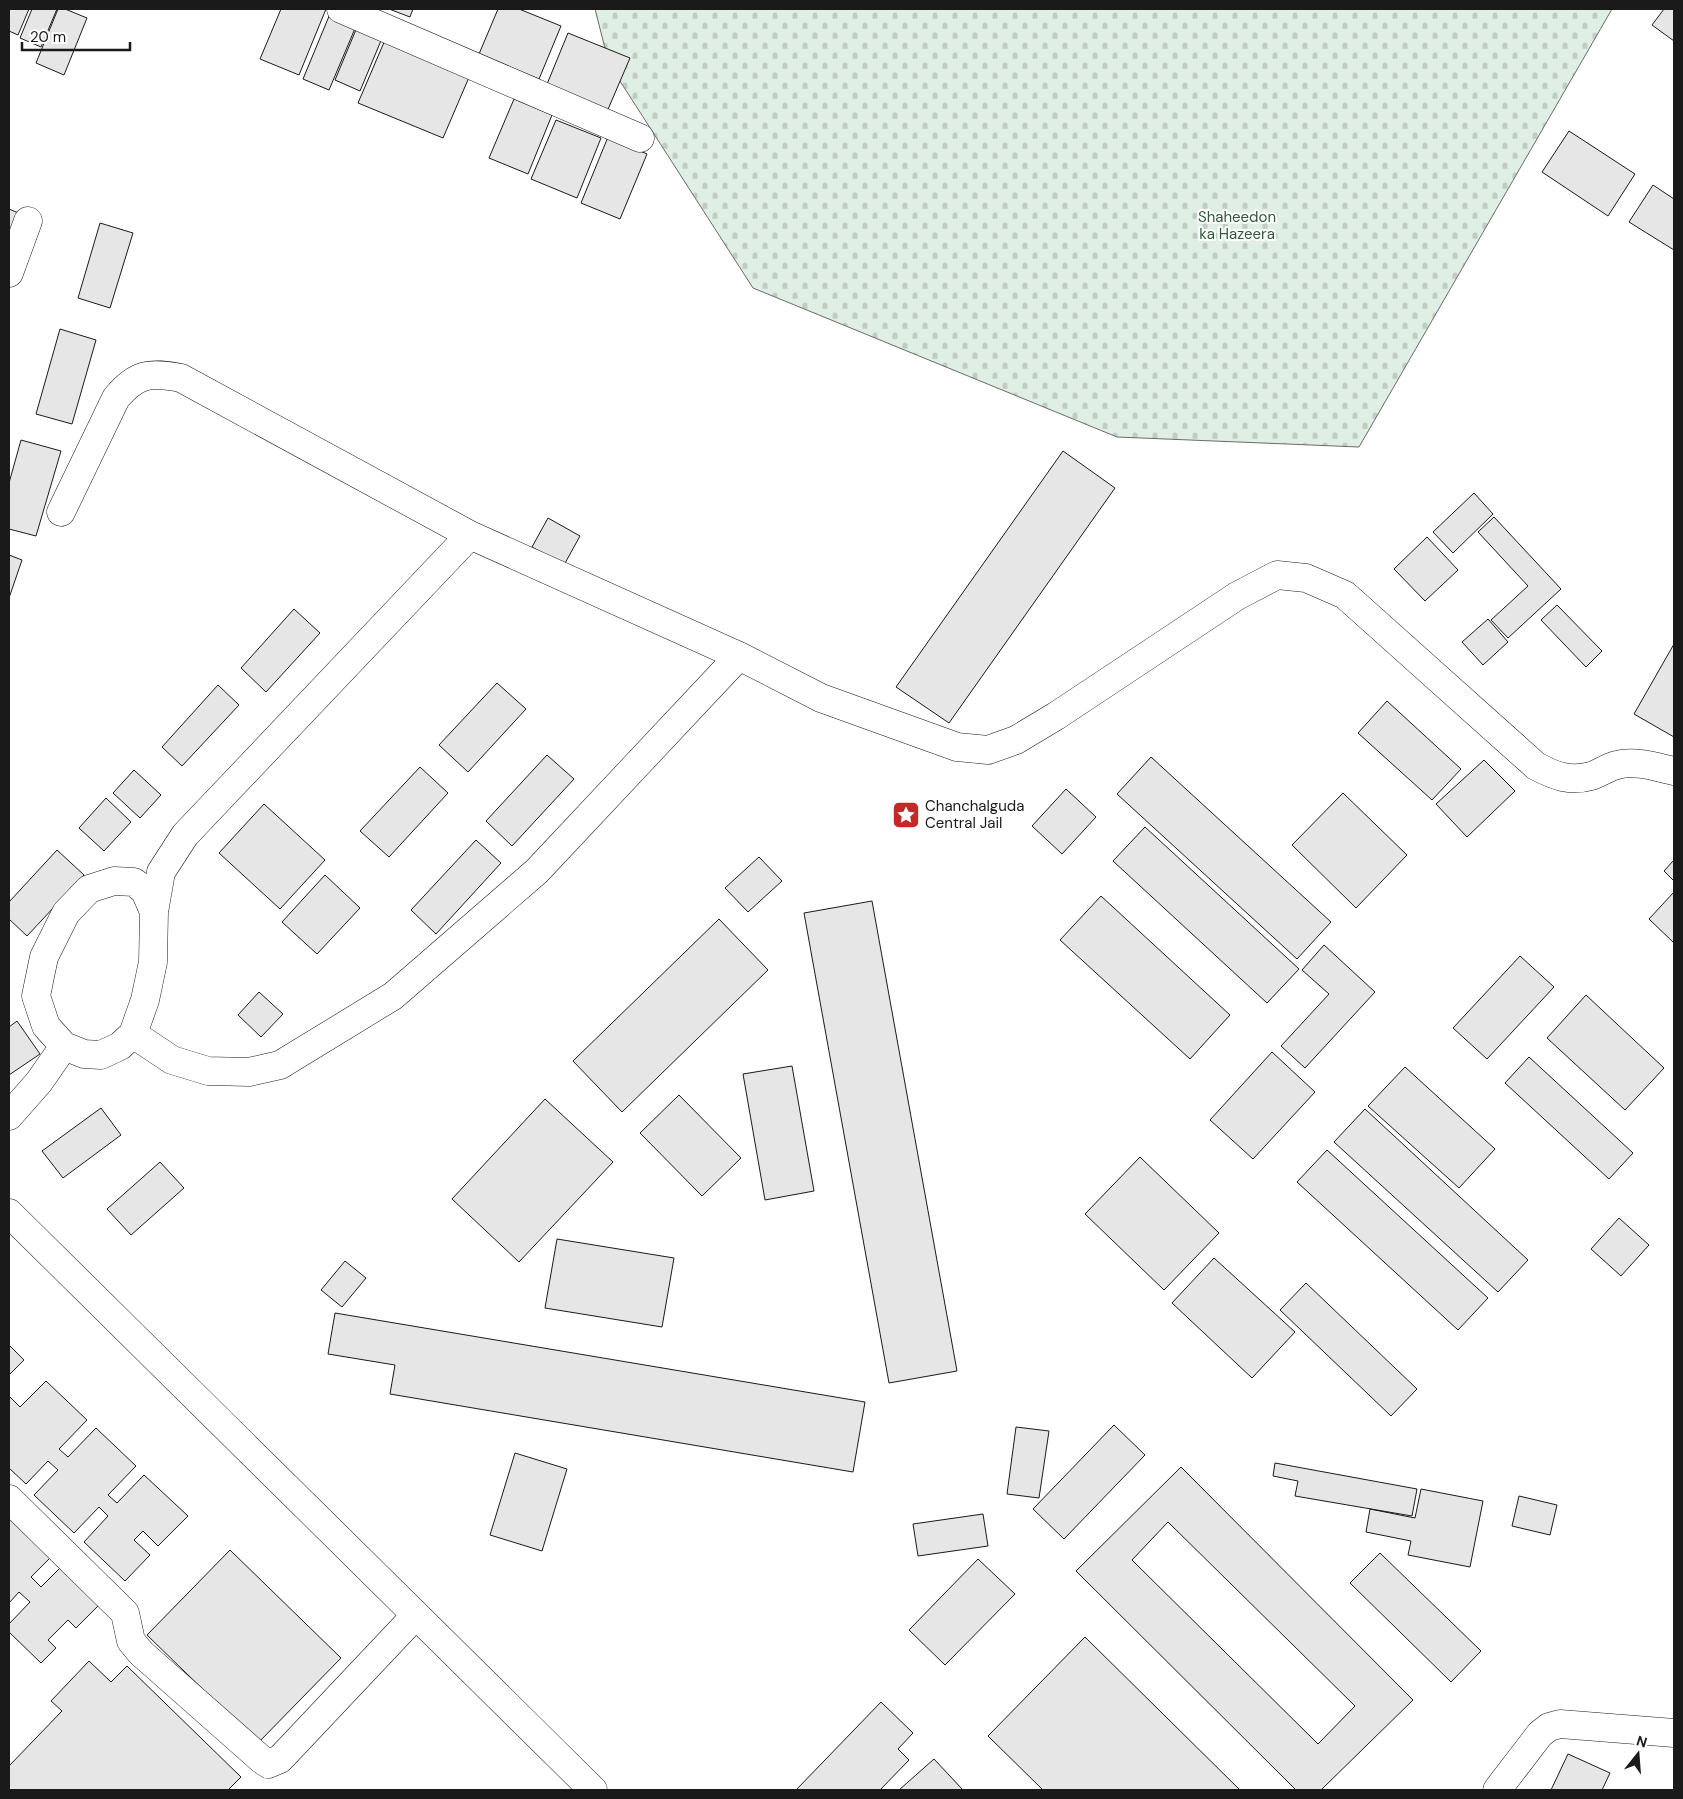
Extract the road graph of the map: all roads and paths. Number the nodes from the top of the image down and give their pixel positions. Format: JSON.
{"nodes":[{"id":1,"x":341,"y":9,"type":"edge"},
{"id":2,"x":640,"y":138,"type":"dead end"},
{"id":3,"x":28,"y":222,"type":"dead end"},
{"id":4,"x":9,"y":273,"type":"edge"},
{"id":5,"x":61,"y":512,"type":"dead end"},
{"id":6,"x":470,"y":535,"type":"junction"},
{"id":7,"x":739,"y":656,"type":"junction"},
{"id":8,"x":1674,"y":770,"type":"edge"},
{"id":9,"x":154,"y":912,"type":"junction"},
{"id":10,"x":133,"y":1034,"type":"junction"},
{"id":11,"x":64,"y":1046,"type":"junction"},
{"id":12,"x":9,"y":1116,"type":"edge"},
{"id":13,"x":9,"y":1213,"type":"edge"},
{"id":14,"x":9,"y":1499,"type":"edge"},
{"id":15,"x":416,"y":1615,"type":"junction"},
{"id":16,"x":1674,"y":1733,"type":"edge"},
{"id":17,"x":593,"y":1790,"type":"edge"},
{"id":18,"x":1497,"y":1790,"type":"edge"}],
"edges":[{"from":1,"to":2,"type":"street"},
{"from":3,"to":4,"type":"street"},
{"from":5,"to":6,"type":"street"},
{"from":6,"to":7,"type":"street"},
{"from":6,"to":9,"type":"street"},
{"from":7,"to":8,"type":"street"},
{"from":7,"to":10,"type":"street"},
{"from":9,"to":10,"type":"street"},
{"from":9,"to":11,"type":"street"},
{"from":10,"to":11,"type":"street"},
{"from":11,"to":12,"type":"street"},
{"from":13,"to":15,"type":"street"},
{"from":14,"to":15,"type":"street"},
{"from":15,"to":17,"type":"street"},
{"from":16,"to":18,"type":"street"}]}
